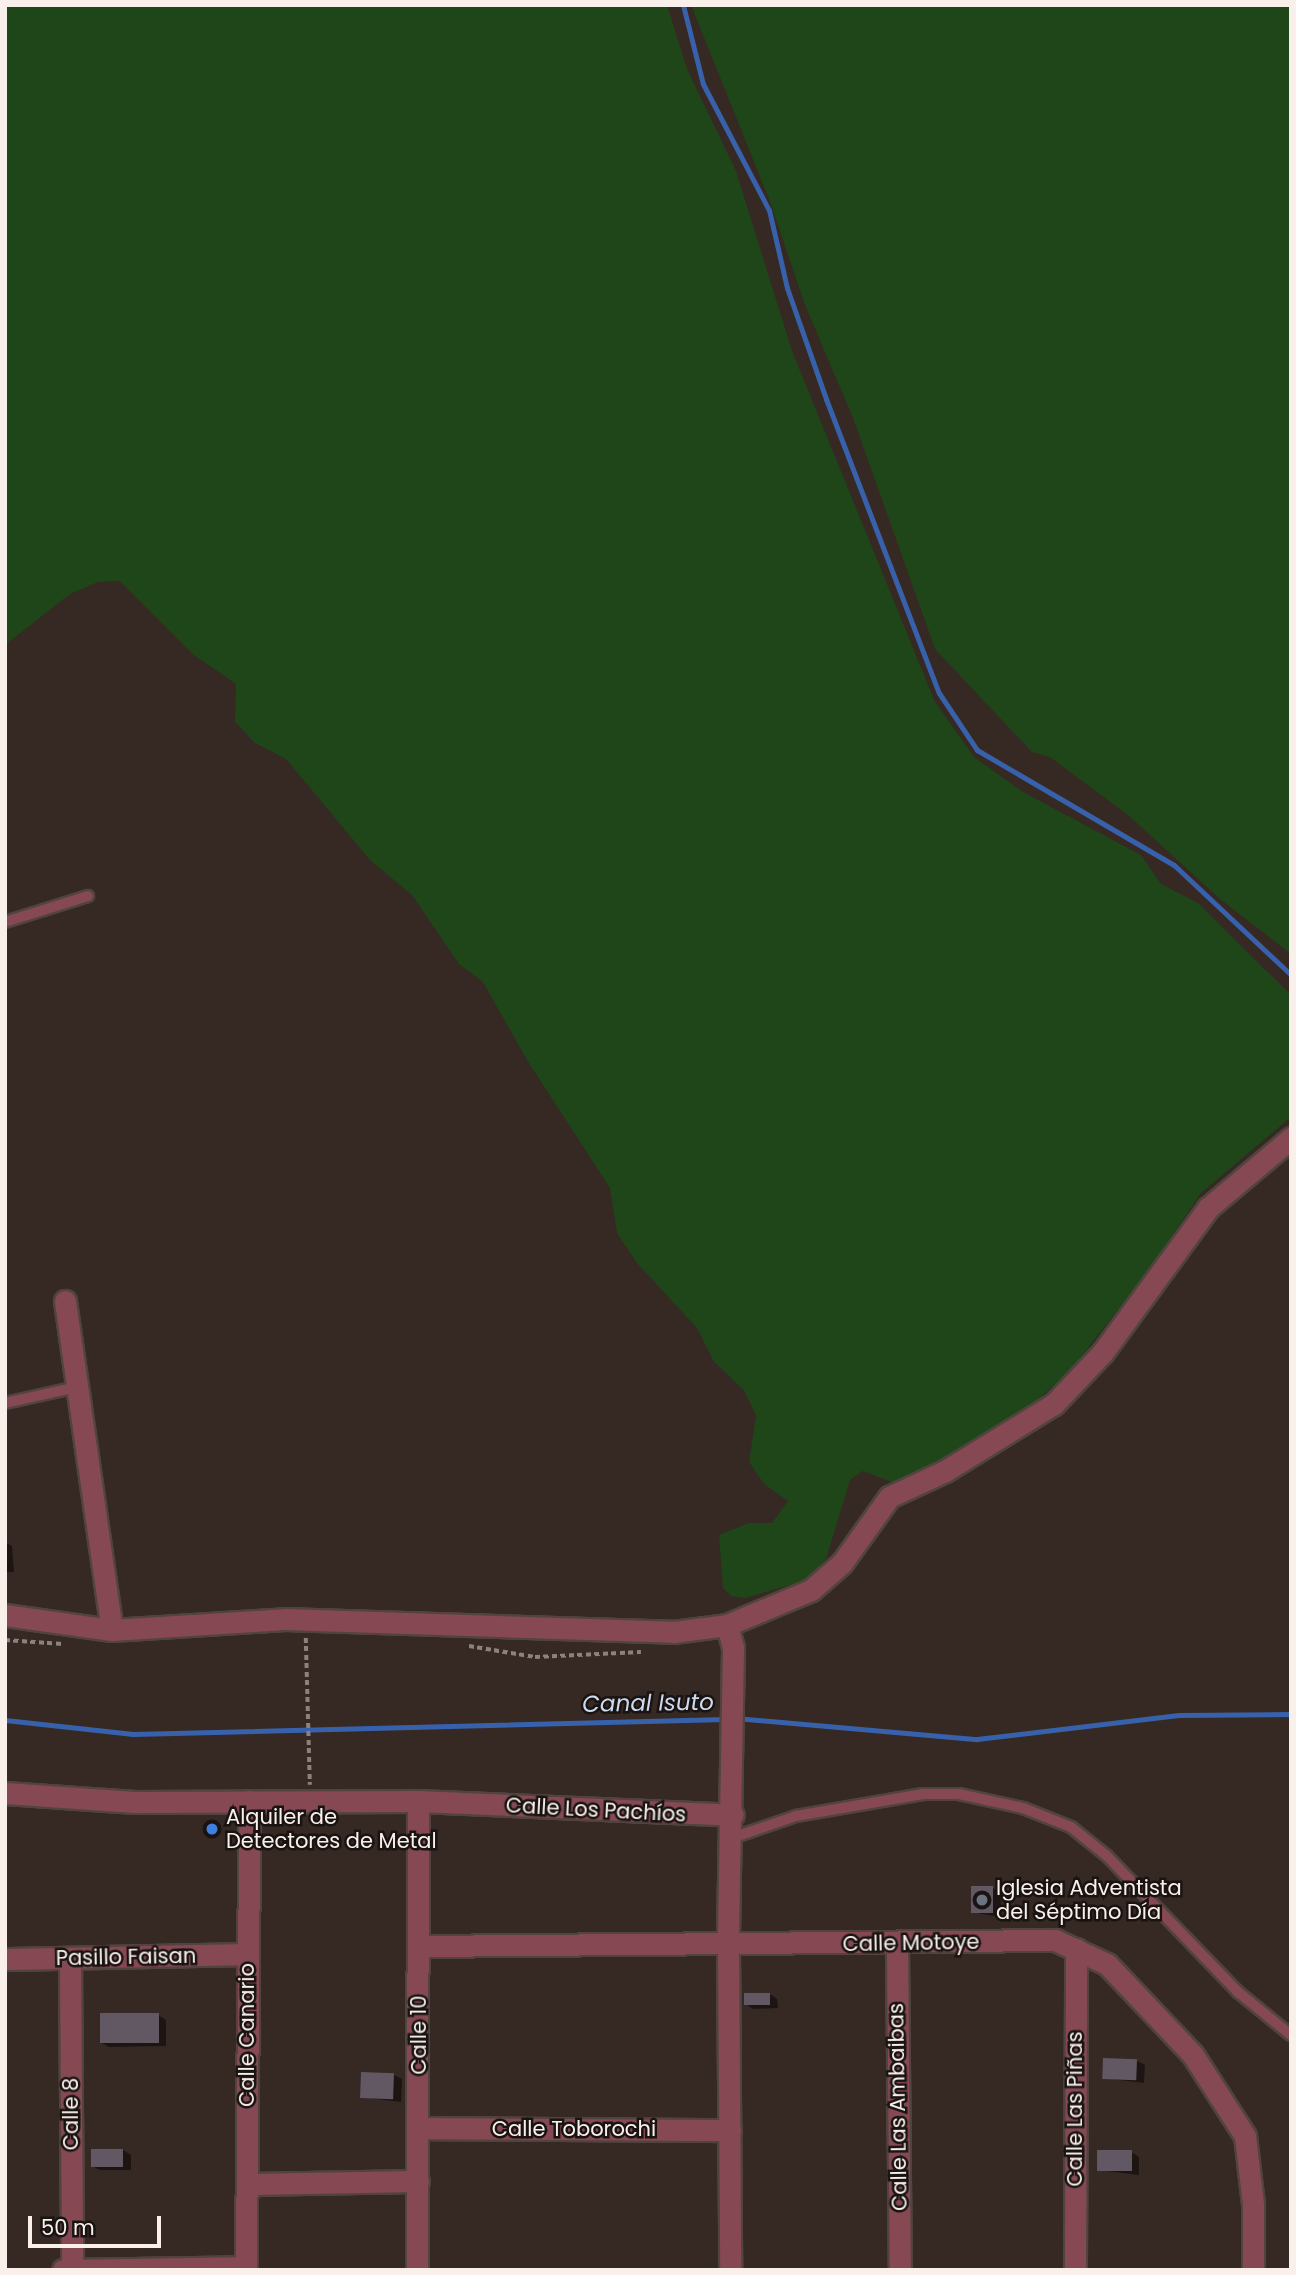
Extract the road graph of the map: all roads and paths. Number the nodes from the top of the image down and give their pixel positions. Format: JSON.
{"nodes":[{"id":1,"x":88,"y":896,"type":"dead end"},
{"id":2,"x":5,"y":922,"type":"edge"},
{"id":3,"x":1291,"y":1138,"type":"edge"},
{"id":4,"x":65,"y":1301,"type":"dead end"},
{"id":5,"x":77,"y":1387,"type":"junction"},
{"id":6,"x":5,"y":1403,"type":"edge"},
{"id":7,"x":5,"y":1615,"type":"edge"},
{"id":8,"x":726,"y":1625,"type":"junction"},
{"id":9,"x":112,"y":1630,"type":"junction"},
{"id":10,"x":294,"y":1639,"type":"dead end"},
{"id":11,"x":318,"y":1639,"type":"dead end"},
{"id":12,"x":5,"y":1640,"type":"edge"},
{"id":13,"x":73,"y":1644,"type":"dead end"},
{"id":14,"x":465,"y":1644,"type":"dead end"},
{"id":15,"x":648,"y":1650,"type":"dead end"},
{"id":16,"x":306,"y":1662,"type":"dead end"},
{"id":17,"x":5,"y":1793,"type":"edge"},
{"id":18,"x":248,"y":1801,"type":"junction"},
{"id":19,"x":311,"y":1801,"type":"junction"},
{"id":20,"x":418,"y":1801,"type":"junction"},
{"id":21,"x":733,"y":1815,"type":"junction"},
{"id":22,"x":733,"y":1838,"type":"junction"},
{"id":23,"x":728,"y":1944,"type":"junction"},
{"id":24,"x":897,"y":1944,"type":"junction"},
{"id":25,"x":420,"y":1946,"type":"junction"},
{"id":26,"x":1076,"y":1949,"type":"junction"},
{"id":27,"x":247,"y":1954,"type":"junction"},
{"id":28,"x":70,"y":1958,"type":"junction"},
{"id":29,"x":5,"y":1959,"type":"edge"},
{"id":30,"x":1291,"y":2035,"type":"edge"},
{"id":31,"x":419,"y":2128,"type":"junction"},
{"id":32,"x":730,"y":2130,"type":"junction"},
{"id":33,"x":418,"y":2181,"type":"junction"},
{"id":34,"x":247,"y":2184,"type":"junction"},
{"id":35,"x":246,"y":2269,"type":"edge"},
{"id":36,"x":63,"y":2270,"type":"edge"},
{"id":37,"x":72,"y":2270,"type":"edge"},
{"id":38,"x":417,"y":2270,"type":"edge"},
{"id":39,"x":730,"y":2270,"type":"edge"},
{"id":40,"x":900,"y":2270,"type":"edge"},
{"id":41,"x":1074,"y":2270,"type":"edge"},
{"id":42,"x":1253,"y":2270,"type":"edge"}],
"edges":[{"from":1,"to":2,"type":"lane"},
{"from":3,"to":8,"type":"street"},
{"from":4,"to":5,"type":"street"},
{"from":5,"to":6,"type":"lane"},
{"from":5,"to":9,"type":"street"},
{"from":7,"to":9,"type":"street"},
{"from":8,"to":9,"type":"street"},
{"from":8,"to":21,"type":"street"},
{"from":10,"to":11,"type":"path"},
{"from":12,"to":13,"type":"path"},
{"from":14,"to":15,"type":"path"},
{"from":16,"to":19,"type":"path"},
{"from":17,"to":18,"type":"street","name":"Calle Los Pachíos"},
{"from":18,"to":19,"type":"street","name":"Calle Los Pachíos"},
{"from":18,"to":27,"type":"street","name":"Calle Canario"},
{"from":19,"to":20,"type":"street","name":"Calle Los Pachíos"},
{"from":20,"to":21,"type":"street","name":"Calle Los Pachíos"},
{"from":20,"to":25,"type":"street","name":"Calle 10"},
{"from":21,"to":22,"type":"street"},
{"from":22,"to":23,"type":"street"},
{"from":22,"to":30,"type":"lane"},
{"from":23,"to":24,"type":"street","name":"Calle Motoye"},
{"from":23,"to":25,"type":"street","name":"Calle Motoye"},
{"from":23,"to":32,"type":"street"},
{"from":24,"to":26,"type":"street","name":"Calle Motoye"},
{"from":24,"to":40,"type":"street","name":"Calle Las Ambaibas"},
{"from":25,"to":31,"type":"street","name":"Calle 10"},
{"from":26,"to":41,"type":"street","name":"Calle Las Piñas"},
{"from":26,"to":42,"type":"street","name":"Calle Motoye"},
{"from":27,"to":28,"type":"street","name":"Pasillo Faisan"},
{"from":27,"to":34,"type":"street","name":"Calle Canario"},
{"from":28,"to":29,"type":"street","name":"Pasillo Faisan"},
{"from":28,"to":37,"type":"street","name":"Calle 8"},
{"from":31,"to":32,"type":"street","name":"Calle Toborochi"},
{"from":31,"to":33,"type":"street","name":"Calle 10"},
{"from":32,"to":39,"type":"street"},
{"from":33,"to":34,"type":"street"},
{"from":33,"to":38,"type":"street","name":"Calle 10"},
{"from":34,"to":35,"type":"street","name":"Calle Canario"},
{"from":35,"to":37,"type":"street"},
{"from":36,"to":37,"type":"street"}]}
